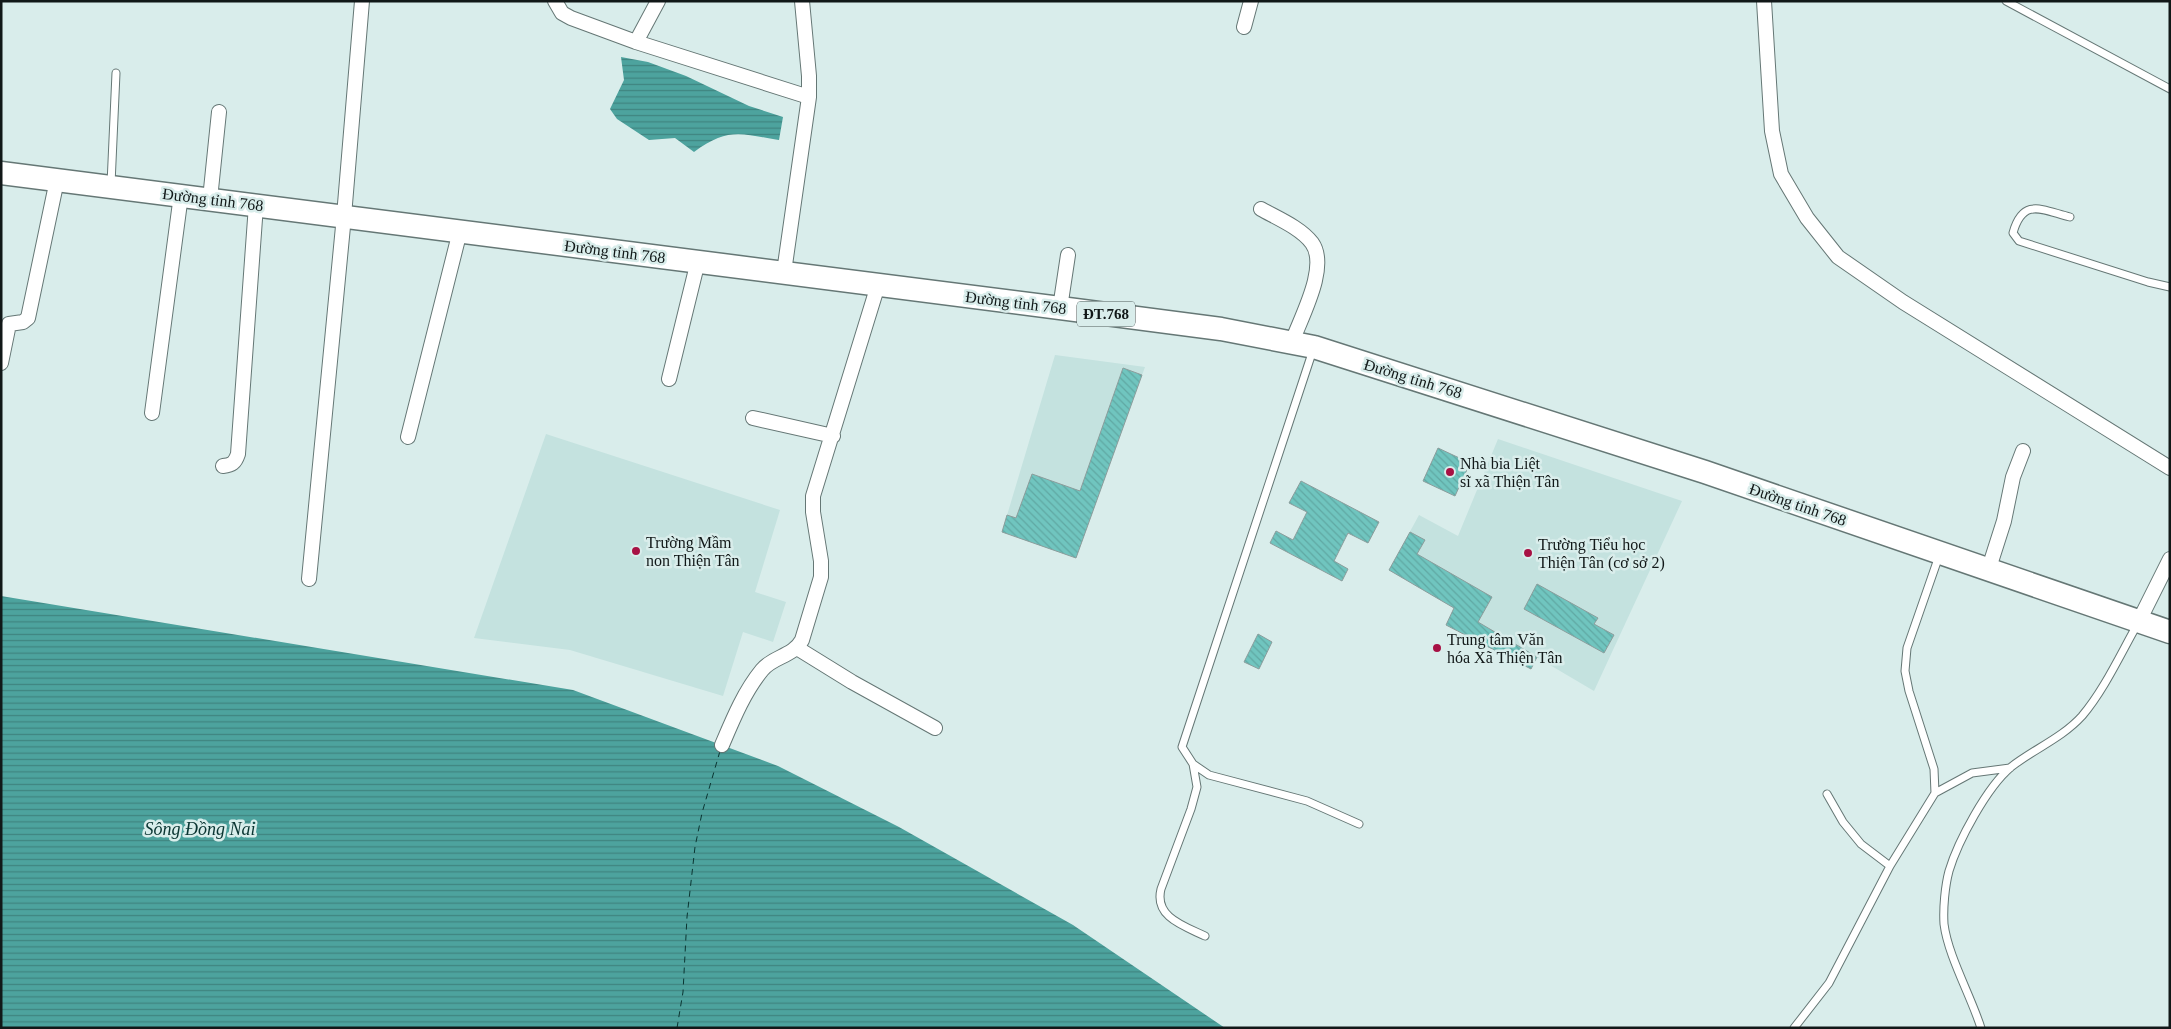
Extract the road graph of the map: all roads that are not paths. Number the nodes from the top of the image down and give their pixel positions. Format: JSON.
{"nodes":[{"id":1,"x":362,"y":1,"type":"edge"},
{"id":2,"x":555,"y":1,"type":"edge"},
{"id":3,"x":658,"y":1,"type":"edge"},
{"id":4,"x":802,"y":1,"type":"edge"},
{"id":5,"x":1251,"y":1,"type":"edge"},
{"id":6,"x":1764,"y":1,"type":"edge"},
{"id":7,"x":2006,"y":1,"type":"edge"},
{"id":8,"x":1244,"y":27,"type":"dead end"},
{"id":9,"x":636,"y":42,"type":"junction"},
{"id":10,"x":116,"y":73,"type":"dead end"},
{"id":11,"x":2170,"y":89,"type":"edge"},
{"id":12,"x":809,"y":97,"type":"junction"},
{"id":13,"x":219,"y":112,"type":"dead end"},
{"id":14,"x":1,"y":173,"type":"edge"},
{"id":15,"x":57,"y":180,"type":"junction"},
{"id":16,"x":111,"y":187,"type":"junction"},
{"id":17,"x":181,"y":196,"type":"junction"},
{"id":18,"x":210,"y":199,"type":"junction"},
{"id":19,"x":256,"y":205,"type":"junction"},
{"id":20,"x":1261,"y":209,"type":"dead end"},
{"id":21,"x":344,"y":216,"type":"junction"},
{"id":22,"x":2070,"y":217,"type":"dead end"},
{"id":23,"x":460,"y":231,"type":"junction"},
{"id":24,"x":1068,"y":255,"type":"dead end"},
{"id":25,"x":698,"y":262,"type":"junction"},
{"id":26,"x":784,"y":272,"type":"junction"},
{"id":27,"x":878,"y":285,"type":"junction"},
{"id":28,"x":2170,"y":287,"type":"edge"},
{"id":29,"x":1060,"y":308,"type":"junction"},
{"id":30,"x":1292,"y":342,"type":"junction"},
{"id":31,"x":1314,"y":347,"type":"junction"},
{"id":32,"x":1,"y":363,"type":"edge"},
{"id":33,"x":669,"y":379,"type":"dead end"},
{"id":34,"x":152,"y":413,"type":"dead end"},
{"id":35,"x":753,"y":418,"type":"dead end"},
{"id":36,"x":408,"y":436,"type":"dead end"},
{"id":37,"x":833,"y":436,"type":"junction"},
{"id":38,"x":2023,"y":451,"type":"dead end"},
{"id":39,"x":223,"y":466,"type":"dead end"},
{"id":40,"x":2170,"y":468,"type":"edge"},
{"id":41,"x":1940,"y":552,"type":"junction"},
{"id":42,"x":2170,"y":560,"type":"edge"},
{"id":43,"x":1989,"y":568,"type":"junction"},
{"id":44,"x":309,"y":579,"type":"dead end"},
{"id":45,"x":2139,"y":621,"type":"junction"},
{"id":46,"x":2170,"y":632,"type":"edge"},
{"id":47,"x":797,"y":648,"type":"junction"},
{"id":48,"x":935,"y":728,"type":"dead end"},
{"id":49,"x":722,"y":745,"type":"dead end"},
{"id":50,"x":1193,"y":764,"type":"junction"},
{"id":51,"x":2010,"y":768,"type":"junction"},
{"id":52,"x":1935,"y":793,"type":"junction"},
{"id":53,"x":1828,"y":794,"type":"dead end"},
{"id":54,"x":1359,"y":824,"type":"dead end"},
{"id":55,"x":1890,"y":866,"type":"junction"},
{"id":56,"x":1205,"y":936,"type":"dead end"},
{"id":57,"x":1794,"y":1028,"type":"edge"},
{"id":58,"x":1981,"y":1028,"type":"edge"}],
"edges":[{"from":1,"to":21,"type":"street"},
{"from":2,"to":9,"type":"street"},
{"from":3,"to":9,"type":"street"},
{"from":4,"to":12,"type":"street"},
{"from":5,"to":8,"type":"street"},
{"from":6,"to":40,"type":"street"},
{"from":7,"to":11,"type":"lane"},
{"from":9,"to":12,"type":"street"},
{"from":10,"to":16,"type":"lane"},
{"from":12,"to":26,"type":"street"},
{"from":13,"to":18,"type":"street"},
{"from":14,"to":15,"type":"main road","name":"Đường tỉnh 768","number":"ĐT.768"},
{"from":15,"to":16,"type":"main road","name":"Đường tỉnh 768","number":"ĐT.768"},
{"from":15,"to":32,"type":"street"},
{"from":16,"to":17,"type":"main road","name":"Đường tỉnh 768","number":"ĐT.768"},
{"from":17,"to":18,"type":"main road","name":"Đường tỉnh 768","number":"ĐT.768"},
{"from":17,"to":34,"type":"street"},
{"from":18,"to":19,"type":"main road","name":"Đường tỉnh 768","number":"ĐT.768"},
{"from":19,"to":21,"type":"main road","name":"Đường tỉnh 768","number":"ĐT.768"},
{"from":19,"to":39,"type":"street"},
{"from":20,"to":30,"type":"street"},
{"from":21,"to":23,"type":"main road","name":"Đường tỉnh 768","number":"ĐT.768"},
{"from":21,"to":44,"type":"street"},
{"from":22,"to":28,"type":"lane"},
{"from":23,"to":25,"type":"main road","name":"Đường tỉnh 768","number":"ĐT.768"},
{"from":23,"to":36,"type":"street"},
{"from":24,"to":29,"type":"street"},
{"from":25,"to":26,"type":"main road","name":"Đường tỉnh 768","number":"ĐT.768"},
{"from":25,"to":33,"type":"street"},
{"from":26,"to":27,"type":"main road","name":"Đường tỉnh 768","number":"ĐT.768"},
{"from":27,"to":29,"type":"main road","name":"Đường tỉnh 768","number":"ĐT.768"},
{"from":27,"to":37,"type":"street"},
{"from":29,"to":30,"type":"main road","name":"Đường tỉnh 768","number":"ĐT.768"},
{"from":30,"to":31,"type":"main road","name":"Đường tỉnh 768","number":"ĐT.768"},
{"from":31,"to":41,"type":"main road","name":"Đường tỉnh 768","number":"ĐT.768"},
{"from":31,"to":50,"type":"lane"},
{"from":35,"to":37,"type":"street"},
{"from":37,"to":47,"type":"street"},
{"from":38,"to":43,"type":"street"},
{"from":41,"to":43,"type":"main road","name":"Đường tỉnh 768","number":"ĐT.768"},
{"from":41,"to":52,"type":"lane"},
{"from":42,"to":45,"type":"street"},
{"from":43,"to":45,"type":"main road","name":"Đường tỉnh 768","number":"ĐT.768"},
{"from":45,"to":46,"type":"main road","name":"Đường tỉnh 768","number":"ĐT.768"},
{"from":45,"to":51,"type":"lane"},
{"from":47,"to":48,"type":"street"},
{"from":47,"to":49,"type":"street"},
{"from":50,"to":54,"type":"lane"},
{"from":50,"to":56,"type":"lane"},
{"from":51,"to":52,"type":"lane"},
{"from":51,"to":58,"type":"lane"},
{"from":52,"to":55,"type":"lane"},
{"from":53,"to":55,"type":"lane"},
{"from":55,"to":57,"type":"lane"}]}
